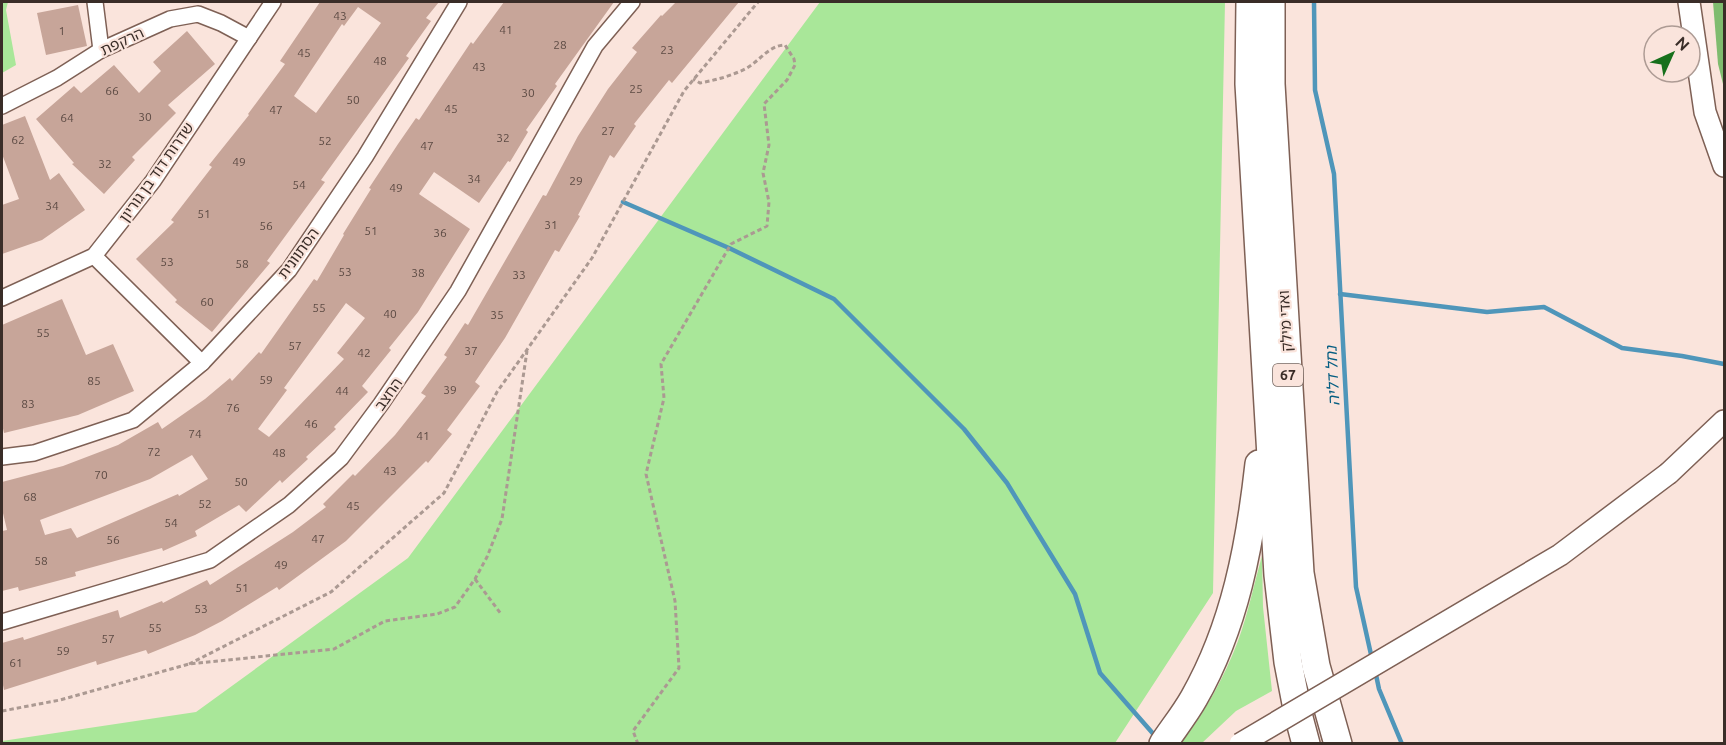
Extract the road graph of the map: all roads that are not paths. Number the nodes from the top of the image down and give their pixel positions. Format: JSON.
{"nodes":[{"id":1,"x":95,"y":2,"type":"edge"},
{"id":2,"x":273,"y":2,"type":"edge"},
{"id":3,"x":459,"y":2,"type":"edge"},
{"id":4,"x":632,"y":2,"type":"edge"},
{"id":5,"x":1250,"y":2,"type":"edge"},
{"id":6,"x":1271,"y":2,"type":"edge"},
{"id":7,"x":1689,"y":2,"type":"edge"},
{"id":8,"x":249,"y":38,"type":"junction"},
{"id":9,"x":101,"y":50,"type":"junction"},
{"id":10,"x":2,"y":106,"type":"edge"},
{"id":11,"x":1725,"y":166,"type":"edge"},
{"id":12,"x":94,"y":256,"type":"junction"},
{"id":13,"x":2,"y":298,"type":"edge"},
{"id":14,"x":1263,"y":322,"type":"junction"},
{"id":15,"x":202,"y":363,"type":"junction"},
{"id":16,"x":1725,"y":421,"type":"edge"},
{"id":17,"x":2,"y":457,"type":"edge"},
{"id":18,"x":2,"y":622,"type":"edge"},
{"id":19,"x":1162,"y":744,"type":"edge"},
{"id":20,"x":1240,"y":744,"type":"edge"},
{"id":21,"x":1306,"y":744,"type":"edge"},
{"id":22,"x":1338,"y":744,"type":"edge"}],
"edges":[{"from":1,"to":9,"type":"street"},
{"from":2,"to":8,"type":"street","name":"שדרות דוד בן גוריון"},
{"from":3,"to":15,"type":"street","name":"הסתוונית"},
{"from":4,"to":18,"type":"street","name":"החצב"},
{"from":5,"to":14,"type":"highway","name":"ואדי מילק","number":"67"},
{"from":6,"to":22,"type":"highway","name":"ואדי מילק","number":"67"},
{"from":7,"to":11,"type":"street"},
{"from":8,"to":9,"type":"street","name":"הרקפת"},
{"from":8,"to":12,"type":"street","name":"שדרות דוד בן גוריון"},
{"from":9,"to":10,"type":"street","name":"הרקפת"},
{"from":12,"to":13,"type":"street","name":"שדרות דוד בן גוריון"},
{"from":12,"to":15,"type":"street"},
{"from":14,"to":19,"type":"highway"},
{"from":14,"to":21,"type":"highway","name":"ואדי מילק","number":"67"},
{"from":15,"to":17,"type":"street"},
{"from":16,"to":20,"type":"street","bridge":true}]}
